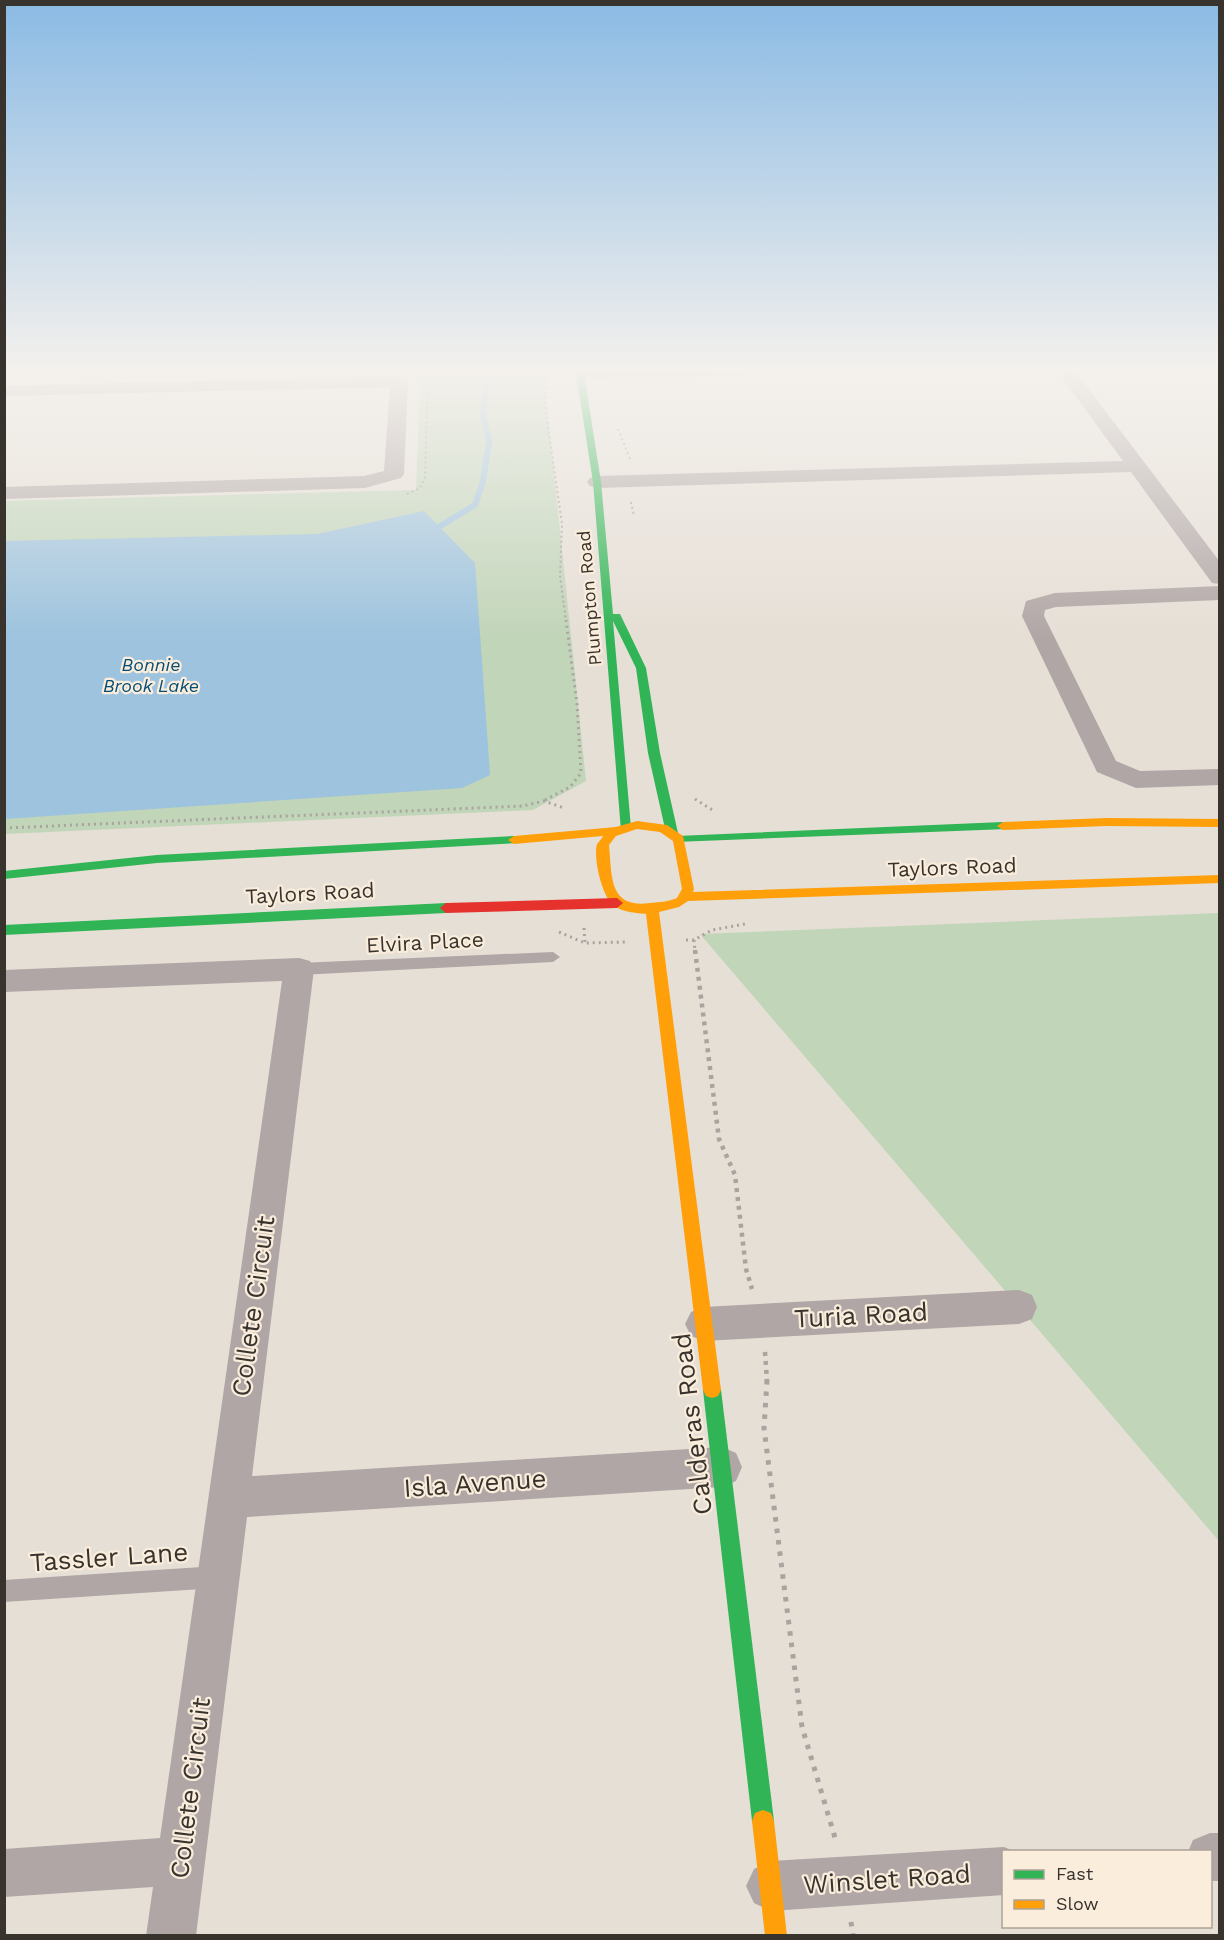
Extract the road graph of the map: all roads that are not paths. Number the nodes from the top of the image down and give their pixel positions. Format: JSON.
{"nodes":[{"id":1,"x":395,"y":458,"type":"edge"},
{"id":2,"x":593,"y":458,"type":"edge"},
{"id":3,"x":1129,"y":458,"type":"edge"},
{"id":4,"x":1135,"y":466,"type":"junction"},
{"id":5,"x":597,"y":482,"type":"junction"},
{"id":6,"x":4,"y":493,"type":"edge"},
{"id":7,"x":1220,"y":578,"type":"edge"},
{"id":8,"x":1220,"y":593,"type":"edge"},
{"id":9,"x":608,"y":598,"type":"junction"},
{"id":10,"x":1220,"y":777,"type":"edge"},
{"id":11,"x":1220,"y":823,"type":"edge"},
{"id":12,"x":620,"y":829,"type":"junction"},
{"id":13,"x":676,"y":836,"type":"junction"},
{"id":14,"x":4,"y":875,"type":"edge"},
{"id":15,"x":1220,"y":879,"type":"edge"},
{"id":16,"x":686,"y":897,"type":"junction"},
{"id":17,"x":617,"y":903,"type":"junction"},
{"id":18,"x":652,"y":907,"type":"junction"},
{"id":19,"x":4,"y":930,"type":"edge"},
{"id":20,"x":553,"y":957,"type":"dead end"},
{"id":21,"x":299,"y":969,"type":"junction"},
{"id":22,"x":4,"y":981,"type":"edge"},
{"id":23,"x":1018,"y":1307,"type":"dead end"},
{"id":24,"x":704,"y":1324,"type":"junction"},
{"id":25,"x":722,"y":1467,"type":"junction"},
{"id":26,"x":227,"y":1498,"type":"junction"},
{"id":27,"x":217,"y":1577,"type":"junction"},
{"id":28,"x":4,"y":1591,"type":"edge"},
{"id":29,"x":181,"y":1861,"type":"junction"},
{"id":30,"x":1002,"y":1871,"type":"edge"},
{"id":31,"x":4,"y":1873,"type":"edge"},
{"id":32,"x":771,"y":1886,"type":"junction"},
{"id":33,"x":171,"y":1935,"type":"edge"},
{"id":34,"x":776,"y":1935,"type":"edge"}],
"edges":[{"from":1,"to":6,"type":"street"},
{"from":2,"to":5,"type":"street","name":"Plumpton Road"},
{"from":3,"to":4,"type":"street"},
{"from":4,"to":5,"type":"street"},
{"from":4,"to":7,"type":"street"},
{"from":5,"to":9,"type":"street","name":"Plumpton Road"},
{"from":8,"to":10,"type":"street"},
{"from":9,"to":12,"type":"street","name":"Plumpton Road"},
{"from":9,"to":13,"type":"street"},
{"from":11,"to":13,"type":"street"},
{"from":12,"to":13,"type":"street"},
{"from":12,"to":14,"type":"street"},
{"from":12,"to":17,"type":"street"},
{"from":13,"to":16,"type":"street"},
{"from":15,"to":16,"type":"street","name":"Taylors Road"},
{"from":16,"to":18,"type":"street"},
{"from":17,"to":18,"type":"street"},
{"from":17,"to":19,"type":"street","name":"Taylors Road"},
{"from":18,"to":24,"type":"street","name":"Calderas Road"},
{"from":20,"to":21,"type":"lane","name":"Elvira Place"},
{"from":21,"to":22,"type":"street"},
{"from":21,"to":26,"type":"street","name":"Collete Circuit"},
{"from":23,"to":24,"type":"street","name":"Turia Road"},
{"from":24,"to":25,"type":"street","name":"Calderas Road"},
{"from":25,"to":26,"type":"street","name":"Isla Avenue"},
{"from":25,"to":32,"type":"street","name":"Calderas Road"},
{"from":26,"to":27,"type":"street","name":"Collete Circuit"},
{"from":27,"to":28,"type":"lane","name":"Tassler Lane"},
{"from":27,"to":29,"type":"street","name":"Collete Circuit"},
{"from":29,"to":31,"type":"street"},
{"from":29,"to":33,"type":"street","name":"Collete Circuit"},
{"from":30,"to":32,"type":"street","name":"Winslet Road"},
{"from":32,"to":34,"type":"street","name":"Calderas Road"}]}
